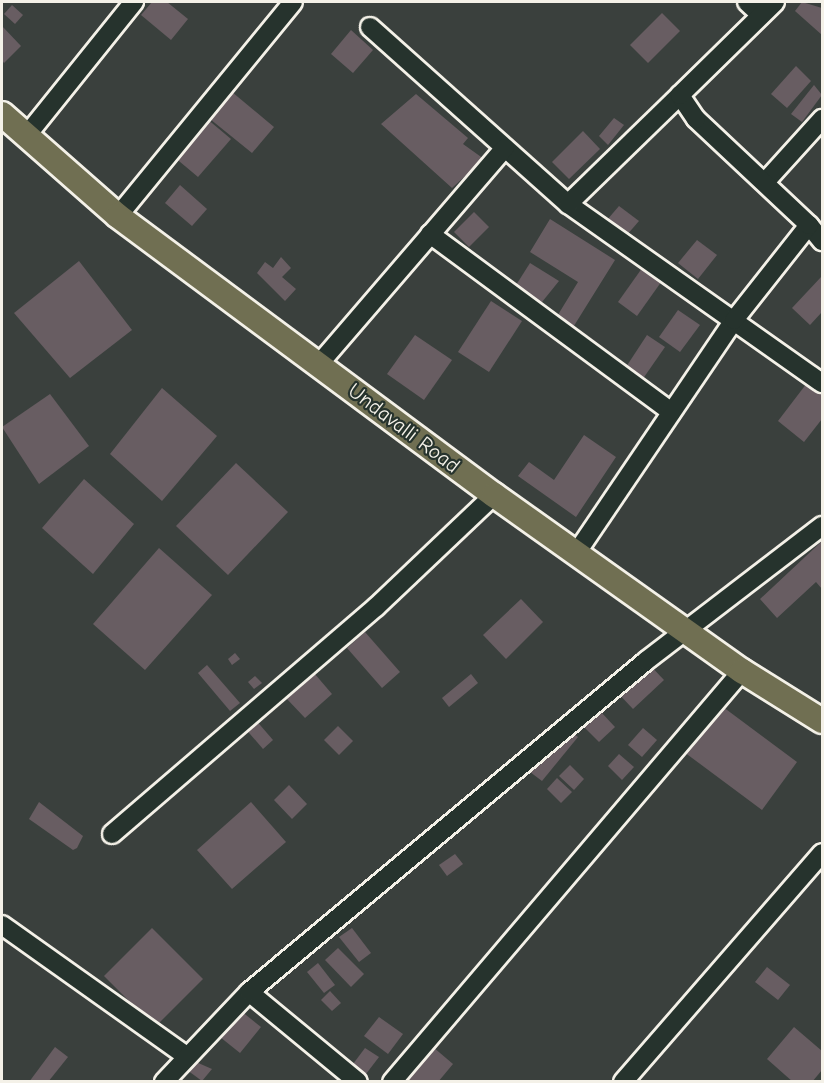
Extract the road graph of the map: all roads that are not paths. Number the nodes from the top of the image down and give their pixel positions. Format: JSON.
{"nodes":[{"id":1,"x":134,"y":2,"type":"edge"},
{"id":2,"x":293,"y":2,"type":"edge"},
{"id":3,"x":747,"y":2,"type":"edge"},
{"id":4,"x":775,"y":2,"type":"edge"},
{"id":5,"x":761,"y":15,"type":"junction"},
{"id":6,"x":370,"y":27,"type":"dead end"},
{"id":7,"x":680,"y":96,"type":"junction"},
{"id":8,"x":2,"y":114,"type":"edge"},
{"id":9,"x":822,"y":119,"type":"edge"},
{"id":10,"x":27,"y":135,"type":"junction"},
{"id":11,"x":505,"y":148,"type":"junction"},
{"id":12,"x":766,"y":181,"type":"junction"},
{"id":13,"x":568,"y":204,"type":"junction"},
{"id":14,"x":118,"y":216,"type":"junction"},
{"id":15,"x":809,"y":225,"type":"junction"},
{"id":16,"x":430,"y":234,"type":"junction"},
{"id":17,"x":822,"y":241,"type":"edge"},
{"id":18,"x":734,"y":320,"type":"junction"},
{"id":19,"x":319,"y":364,"type":"junction"},
{"id":20,"x":822,"y":383,"type":"edge"},
{"id":21,"x":671,"y":412,"type":"junction"},
{"id":22,"x":494,"y":495,"type":"junction"},
{"id":23,"x":822,"y":526,"type":"edge"},
{"id":24,"x":578,"y":552,"type":"junction"},
{"id":25,"x":687,"y":631,"type":"junction"},
{"id":26,"x":742,"y":671,"type":"junction"},
{"id":27,"x":822,"y":721,"type":"edge"},
{"id":28,"x":112,"y":834,"type":"dead end"},
{"id":29,"x":822,"y":853,"type":"edge"},
{"id":30,"x":2,"y":924,"type":"edge"},
{"id":31,"x":249,"y":992,"type":"junction"},
{"id":32,"x":186,"y":1056,"type":"junction"},
{"id":33,"x":164,"y":1082,"type":"edge"},
{"id":34,"x":358,"y":1082,"type":"edge"},
{"id":35,"x":392,"y":1082,"type":"edge"},
{"id":36,"x":623,"y":1082,"type":"edge"}],
"edges":[{"from":1,"to":10,"type":"street"},
{"from":2,"to":14,"type":"street"},
{"from":3,"to":5,"type":"street"},
{"from":4,"to":5,"type":"street"},
{"from":5,"to":7,"type":"street"},
{"from":6,"to":11,"type":"street"},
{"from":7,"to":12,"type":"street"},
{"from":7,"to":13,"type":"street"},
{"from":8,"to":10,"type":"main road","name":"Undavalli Road"},
{"from":9,"to":12,"type":"street"},
{"from":10,"to":14,"type":"main road","name":"Undavalli Road"},
{"from":11,"to":13,"type":"street"},
{"from":11,"to":16,"type":"street"},
{"from":12,"to":15,"type":"street"},
{"from":13,"to":18,"type":"street"},
{"from":14,"to":19,"type":"main road","name":"Undavalli Road"},
{"from":15,"to":17,"type":"street"},
{"from":15,"to":18,"type":"street"},
{"from":16,"to":19,"type":"street"},
{"from":16,"to":21,"type":"street"},
{"from":18,"to":20,"type":"street"},
{"from":18,"to":21,"type":"street"},
{"from":19,"to":22,"type":"main road","name":"Undavalli Road"},
{"from":21,"to":24,"type":"street"},
{"from":22,"to":24,"type":"main road","name":"Undavalli Road"},
{"from":22,"to":28,"type":"street"},
{"from":23,"to":25,"type":"street"},
{"from":24,"to":25,"type":"main road","name":"Undavalli Road"},
{"from":25,"to":26,"type":"main road","name":"Undavalli Road"},
{"from":25,"to":31,"type":"street"},
{"from":26,"to":27,"type":"main road","name":"Undavalli Road"},
{"from":26,"to":35,"type":"street"},
{"from":29,"to":36,"type":"street"},
{"from":30,"to":32,"type":"street"},
{"from":31,"to":32,"type":"street"},
{"from":31,"to":34,"type":"street"},
{"from":32,"to":33,"type":"street"}]}
